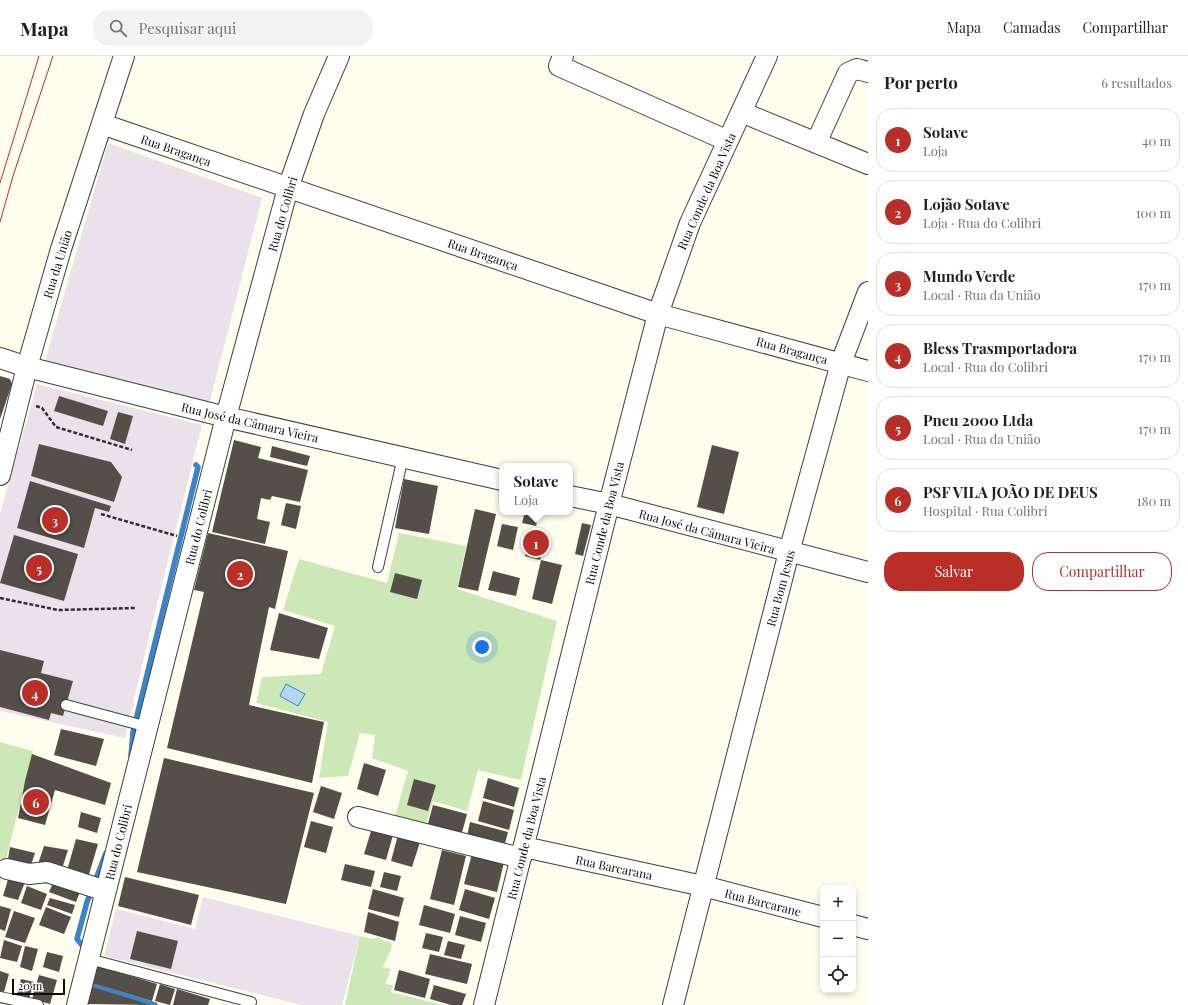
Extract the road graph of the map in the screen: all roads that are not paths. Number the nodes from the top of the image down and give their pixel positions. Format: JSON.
{"nodes":[{"id":1,"x":124,"y":56,"type":"edge"},
{"id":2,"x":339,"y":56,"type":"edge"},
{"id":3,"x":563,"y":56,"type":"edge"},
{"id":4,"x":767,"y":56,"type":"edge"},
{"id":5,"x":868,"y":72,"type":"edge"},
{"id":6,"x":741,"y":112,"type":"junction"},
{"id":7,"x":102,"y":124,"type":"junction"},
{"id":8,"x":728,"y":141,"type":"junction"},
{"id":9,"x":816,"y":143,"type":"junction"},
{"id":10,"x":868,"y":164,"type":"edge"},
{"id":11,"x":288,"y":188,"type":"junction"},
{"id":12,"x":868,"y":292,"type":"edge"},
{"id":13,"x":658,"y":314,"type":"junction"},
{"id":14,"x":0,"y":358,"type":"edge"},
{"id":15,"x":841,"y":363,"type":"junction"},
{"id":16,"x":27,"y":367,"type":"junction"},
{"id":17,"x":868,"y":371,"type":"edge"},
{"id":18,"x":226,"y":417,"type":"junction"},
{"id":19,"x":403,"y":457,"type":"junction"},
{"id":20,"x":0,"y":475,"type":"edge"},
{"id":21,"x":499,"y":479,"type":"edge"},
{"id":22,"x":573,"y":497,"type":"edge"},
{"id":23,"x":609,"y":504,"type":"junction"},
{"id":24,"x":789,"y":552,"type":"junction"},
{"id":25,"x":378,"y":567,"type":"dead end"},
{"id":26,"x":868,"y":572,"type":"edge"},
{"id":27,"x":66,"y":706,"type":"dead end"},
{"id":28,"x":148,"y":727,"type":"junction"},
{"id":29,"x":358,"y":817,"type":"dead end"},
{"id":30,"x":523,"y":853,"type":"junction"},
{"id":31,"x":7,"y":869,"type":"dead end"},
{"id":32,"x":703,"y":886,"type":"junction"},
{"id":33,"x":106,"y":891,"type":"junction"},
{"id":34,"x":820,"y":916,"type":"edge"},
{"id":35,"x":856,"y":926,"type":"edge"},
{"id":36,"x":868,"y":929,"type":"edge"},
{"id":37,"x":89,"y":959,"type":"junction"},
{"id":38,"x":0,"y":997,"type":"edge"},
{"id":39,"x":251,"y":1002,"type":"dead end"},
{"id":40,"x":38,"y":1005,"type":"edge"},
{"id":41,"x":77,"y":1005,"type":"edge"},
{"id":42,"x":484,"y":1005,"type":"edge"},
{"id":43,"x":674,"y":1005,"type":"edge"}],
"edges":[{"from":1,"to":7,"type":"street","name":"Rua da União"},
{"from":2,"to":11,"type":"street","name":"Rua do Colibri"},
{"from":3,"to":8,"type":"street"},
{"from":4,"to":6,"type":"street","name":"Rua Conde da Boa Vista"},
{"from":5,"to":9,"type":"street"},
{"from":6,"to":8,"type":"street","name":"Rua Conde da Boa Vista"},
{"from":6,"to":9,"type":"street"},
{"from":7,"to":11,"type":"street","name":"Rua Bragança"},
{"from":7,"to":16,"type":"street","name":"Rua da União"},
{"from":8,"to":13,"type":"street","name":"Rua Conde da Boa Vista"},
{"from":9,"to":10,"type":"street"},
{"from":11,"to":13,"type":"street","name":"Rua Bragança"},
{"from":11,"to":18,"type":"street","name":"Rua do Colibri"},
{"from":12,"to":15,"type":"street","name":"Rua Bom Jesus"},
{"from":13,"to":15,"type":"street","name":"Rua Bragança"},
{"from":13,"to":23,"type":"street","name":"Rua Conde da Boa Vista"},
{"from":14,"to":16,"type":"street","name":"Rua José da Câmara Vieira"},
{"from":15,"to":17,"type":"street","name":"Rua Bragança"},
{"from":15,"to":24,"type":"street","name":"Rua Bom Jesus"},
{"from":16,"to":18,"type":"street","name":"Rua José da Câmara Vieira"},
{"from":16,"to":20,"type":"street","name":"Rua da União"},
{"from":18,"to":19,"type":"street","name":"Rua José da Câmara Vieira"},
{"from":18,"to":28,"type":"street","name":"Rua do Colibri"},
{"from":19,"to":21,"type":"street","name":"Rua José da Câmara Vieira"},
{"from":19,"to":25,"type":"lane"},
{"from":22,"to":23,"type":"street","name":"Rua José da Câmara Vieira"},
{"from":23,"to":24,"type":"street","name":"Rua José da Câmara Vieira"},
{"from":23,"to":30,"type":"street","name":"Rua Conde da Boa Vista"},
{"from":24,"to":26,"type":"street","name":"Rua José da Câmara Vieira"},
{"from":24,"to":32,"type":"street","name":"Rua Bom Jesus"},
{"from":27,"to":28,"type":"lane"},
{"from":28,"to":33,"type":"street","name":"Rua do Colibri"},
{"from":29,"to":30,"type":"street","name":"Rua Barcarana"},
{"from":30,"to":32,"type":"street","name":"Rua Barcarana"},
{"from":30,"to":42,"type":"street","name":"Rua Conde da Boa Vista"},
{"from":31,"to":33,"type":"street"},
{"from":32,"to":34,"type":"street","name":"Rua Barcarane"},
{"from":32,"to":43,"type":"street","name":"Rua Bom Jesus"},
{"from":33,"to":37,"type":"street","name":"Rua do Colibri"},
{"from":35,"to":36,"type":"street"},
{"from":37,"to":39,"type":"lane"},
{"from":37,"to":41,"type":"street","name":"Rua do Colibri"},
{"from":38,"to":40,"type":"lane"}]}
